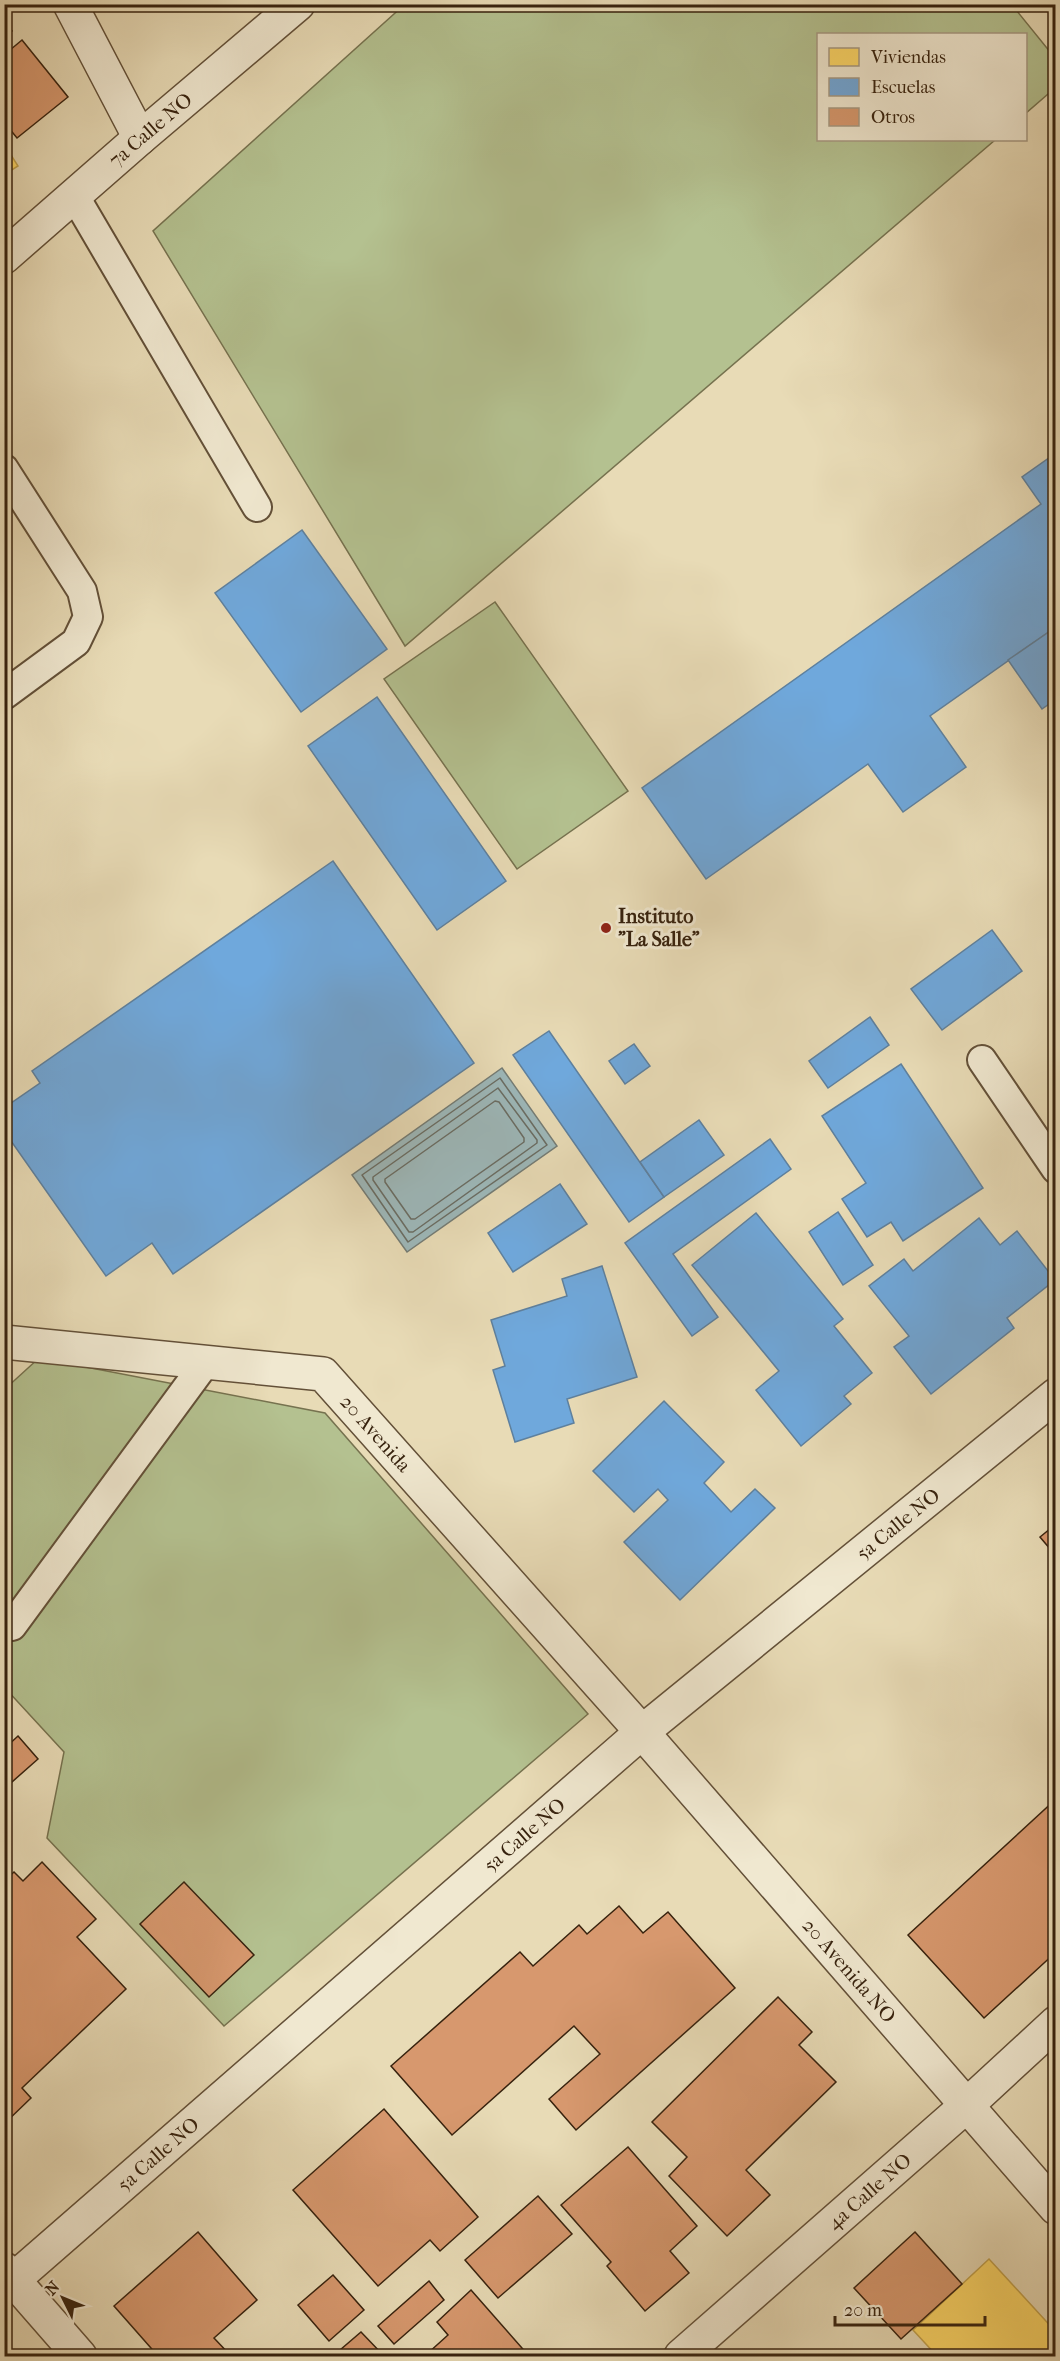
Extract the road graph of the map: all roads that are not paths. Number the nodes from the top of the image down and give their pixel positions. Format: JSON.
{"nodes":[{"id":1,"x":70,"y":4,"type":"edge"},
{"id":2,"x":298,"y":4,"type":"edge"},
{"id":3,"x":140,"y":138,"type":"junction"},
{"id":4,"x":74,"y":195,"type":"junction"},
{"id":5,"x":4,"y":257,"type":"edge"},
{"id":6,"x":4,"y":469,"type":"edge"},
{"id":7,"x":257,"y":507,"type":"dead end"},
{"id":8,"x":4,"y":695,"type":"edge"},
{"id":9,"x":982,"y":1059,"type":"dead end"},
{"id":10,"x":1056,"y":1169,"type":"edge"},
{"id":11,"x":4,"y":1342,"type":"edge"},
{"id":12,"x":206,"y":1362,"type":"junction"},
{"id":13,"x":1056,"y":1395,"type":"edge"},
{"id":14,"x":12,"y":1626,"type":"dead end"},
{"id":15,"x":642,"y":1732,"type":"junction"},
{"id":16,"x":1056,"y":2023,"type":"edge"},
{"id":17,"x":966,"y":2106,"type":"junction"},
{"id":18,"x":1056,"y":2208,"type":"edge"},
{"id":19,"x":8,"y":2279,"type":"edge"},
{"id":20,"x":80,"y":2356,"type":"edge"},
{"id":21,"x":681,"y":2356,"type":"edge"}],
"edges":[{"from":1,"to":3,"type":"street"},
{"from":2,"to":3,"type":"street","name":"7a Calle NO"},
{"from":3,"to":4,"type":"street","name":"7a Calle NO"},
{"from":4,"to":5,"type":"street","name":"7a Calle NO"},
{"from":4,"to":7,"type":"lane"},
{"from":6,"to":8,"type":"lane"},
{"from":9,"to":10,"type":"lane"},
{"from":11,"to":12,"type":"street","name":"20 Avenida"},
{"from":12,"to":14,"type":"lane"},
{"from":12,"to":15,"type":"street","name":"20 Avenida"},
{"from":13,"to":15,"type":"street","name":"5a Calle NO"},
{"from":15,"to":17,"type":"street","name":"20 Avenida NO"},
{"from":15,"to":19,"type":"street","name":"5a Calle NO"},
{"from":16,"to":17,"type":"street","name":"4a Calle NO"},
{"from":17,"to":18,"type":"street","name":"20 Avenida NO"},
{"from":17,"to":21,"type":"street","name":"4a Calle NO"},
{"from":19,"to":20,"type":"street"}]}
